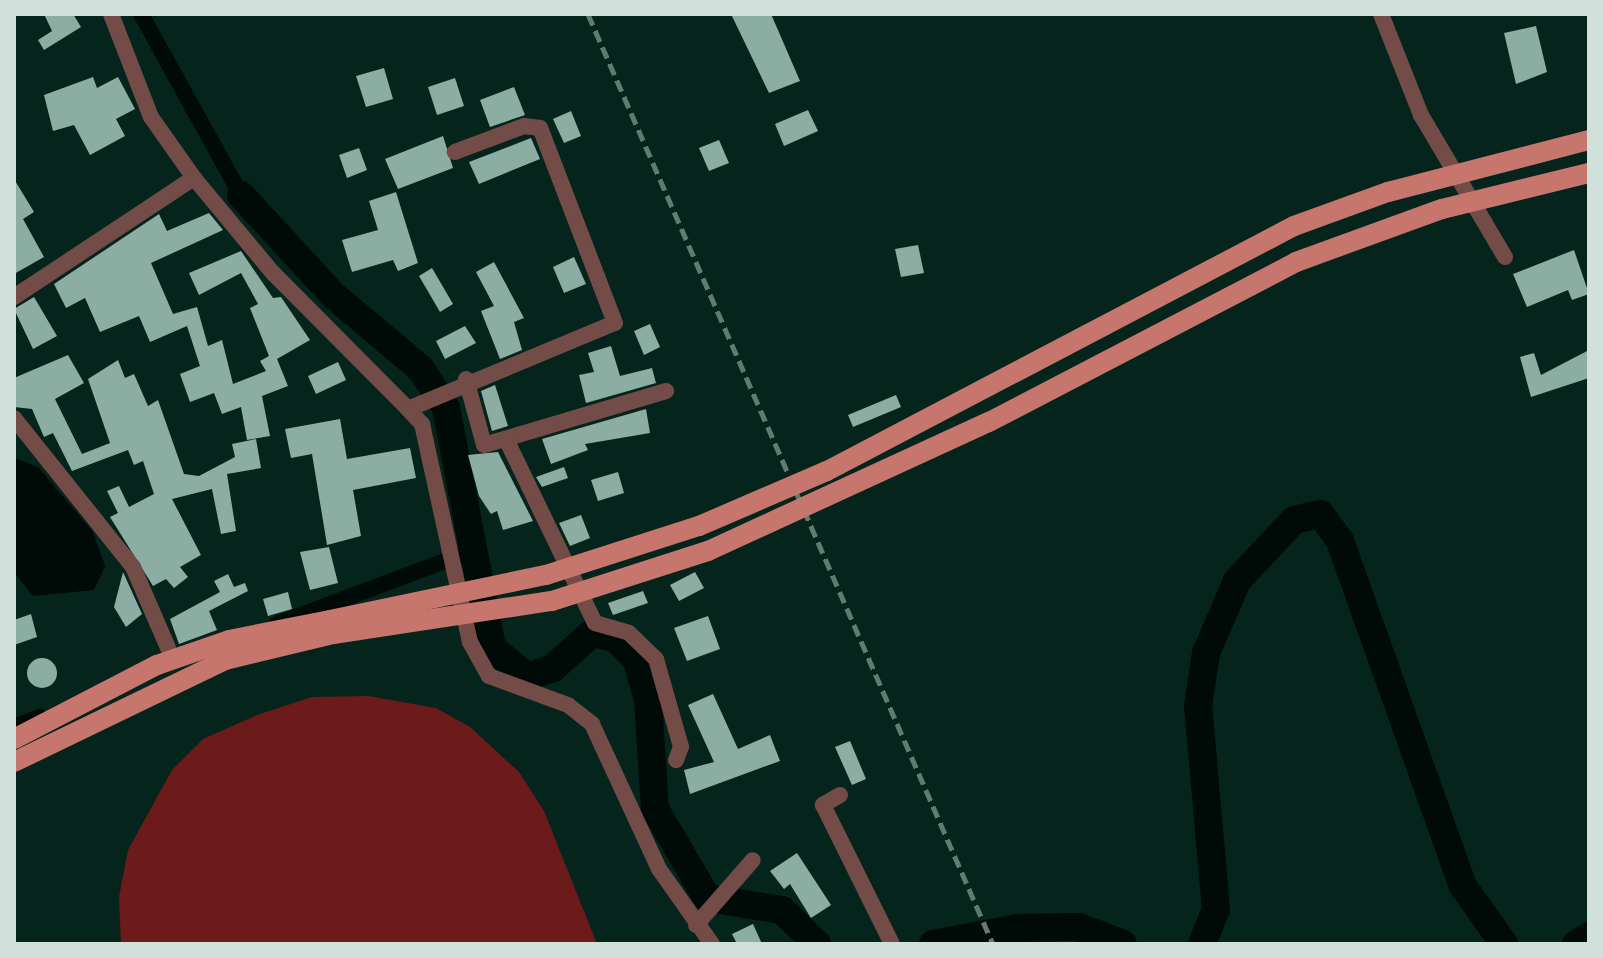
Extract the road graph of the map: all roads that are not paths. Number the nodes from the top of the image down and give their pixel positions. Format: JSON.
{"nodes":[{"id":1,"x":111,"y":14,"type":"edge"},
{"id":2,"x":1381,"y":14,"type":"edge"},
{"id":3,"x":1589,"y":140,"type":"edge"},
{"id":4,"x":455,"y":152,"type":"dead end"},
{"id":5,"x":1589,"y":173,"type":"edge"},
{"id":6,"x":194,"y":178,"type":"junction"},
{"id":7,"x":1505,"y":257,"type":"dead end"},
{"id":8,"x":14,"y":297,"type":"edge"},
{"id":9,"x":459,"y":383,"type":"junction"},
{"id":10,"x":666,"y":391,"type":"dead end"},
{"id":11,"x":416,"y":404,"type":"junction"},
{"id":12,"x":14,"y":418,"type":"edge"},
{"id":13,"x":506,"y":439,"type":"junction"},
{"id":14,"x":168,"y":648,"type":"dead end"},
{"id":15,"x":14,"y":739,"type":"edge"},
{"id":16,"x":676,"y":760,"type":"dead end"},
{"id":17,"x":14,"y":762,"type":"edge"},
{"id":18,"x":840,"y":795,"type":"dead end"},
{"id":19,"x":753,"y":860,"type":"dead end"},
{"id":20,"x":696,"y":925,"type":"junction"},
{"id":21,"x":712,"y":944,"type":"edge"},
{"id":22,"x":892,"y":944,"type":"edge"}],
"edges":[{"from":1,"to":6,"type":"street"},
{"from":2,"to":7,"type":"street"},
{"from":3,"to":15,"type":"main road","bridge":true},
{"from":4,"to":9,"type":"street"},
{"from":5,"to":17,"type":"main road","bridge":true},
{"from":6,"to":8,"type":"street"},
{"from":6,"to":11,"type":"street"},
{"from":9,"to":11,"type":"street"},
{"from":9,"to":13,"type":"street"},
{"from":10,"to":13,"type":"street"},
{"from":11,"to":20,"type":"street"},
{"from":12,"to":14,"type":"street"},
{"from":13,"to":16,"type":"street"},
{"from":18,"to":22,"type":"street"},
{"from":19,"to":20,"type":"street"},
{"from":20,"to":21,"type":"street"}]}
